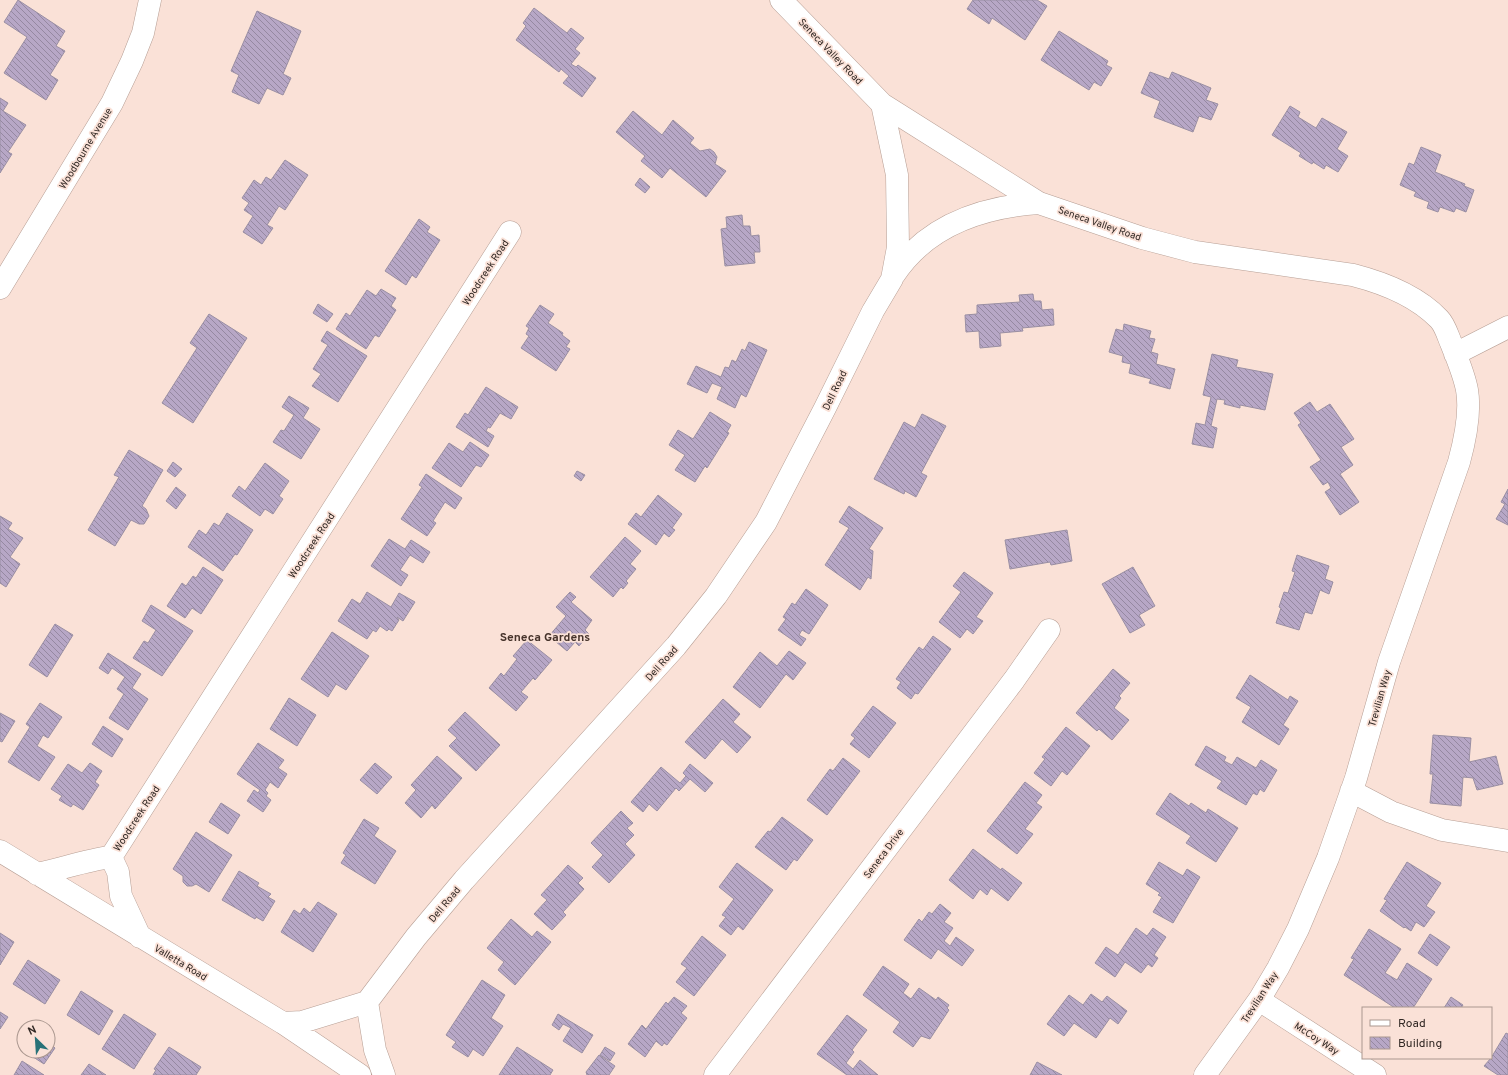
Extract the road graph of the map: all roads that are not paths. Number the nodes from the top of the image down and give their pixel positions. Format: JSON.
{"nodes":[{"id":1,"x":150,"y":0,"type":"edge"},
{"id":2,"x":781,"y":0,"type":"edge"},
{"id":3,"x":882,"y":104,"type":"junction"},
{"id":4,"x":1039,"y":203,"type":"junction"},
{"id":5,"x":510,"y":232,"type":"dead end"},
{"id":6,"x":892,"y":279,"type":"junction"},
{"id":7,"x":0,"y":288,"type":"edge"},
{"id":8,"x":1508,"y":326,"type":"edge"},
{"id":9,"x":1455,"y":354,"type":"junction"},
{"id":10,"x":1049,"y":630,"type":"dead end"},
{"id":11,"x":1351,"y":791,"type":"junction"},
{"id":12,"x":1508,"y":841,"type":"edge"},
{"id":13,"x":0,"y":851,"type":"edge"},
{"id":14,"x":111,"y":857,"type":"junction"},
{"id":15,"x":37,"y":874,"type":"junction"},
{"id":16,"x":140,"y":937,"type":"junction"},
{"id":17,"x":1259,"y":1000,"type":"junction"},
{"id":18,"x":367,"y":1002,"type":"junction"},
{"id":19,"x":283,"y":1023,"type":"junction"},
{"id":20,"x":360,"y":1075,"type":"edge"},
{"id":21,"x":384,"y":1075,"type":"edge"},
{"id":22,"x":715,"y":1075,"type":"edge"},
{"id":23,"x":1204,"y":1075,"type":"edge"},
{"id":24,"x":1375,"y":1075,"type":"edge"}],
"edges":[{"from":1,"to":7,"type":"street","name":"Woodbourne Avenue"},
{"from":2,"to":3,"type":"street","name":"Seneca Valley Road"},
{"from":3,"to":4,"type":"street","name":"Seneca Valley Road"},
{"from":3,"to":6,"type":"street","name":"Dell Road"},
{"from":4,"to":6,"type":"street","name":"Dell Road"},
{"from":4,"to":9,"type":"street","name":"Seneca Valley Road"},
{"from":5,"to":14,"type":"street","name":"Woodcreek Road"},
{"from":6,"to":18,"type":"street","name":"Dell Road"},
{"from":8,"to":9,"type":"street"},
{"from":9,"to":11,"type":"street","name":"Trevilian Way"},
{"from":10,"to":22,"type":"street","name":"Seneca Drive"},
{"from":11,"to":12,"type":"street"},
{"from":11,"to":17,"type":"street","name":"Trevilian Way"},
{"from":13,"to":15,"type":"street","name":"Valletta Road"},
{"from":14,"to":15,"type":"street","name":"Woodcreek Road"},
{"from":14,"to":16,"type":"street","name":"Woodcreek Road"},
{"from":15,"to":16,"type":"street","name":"Valletta Road"},
{"from":16,"to":19,"type":"street","name":"Valletta Road"},
{"from":17,"to":23,"type":"street","name":"Trevilian Way"},
{"from":17,"to":24,"type":"street","name":"McCoy Way"},
{"from":18,"to":19,"type":"street"},
{"from":18,"to":21,"type":"street"},
{"from":19,"to":20,"type":"street","name":"Valletta Road"}]}
